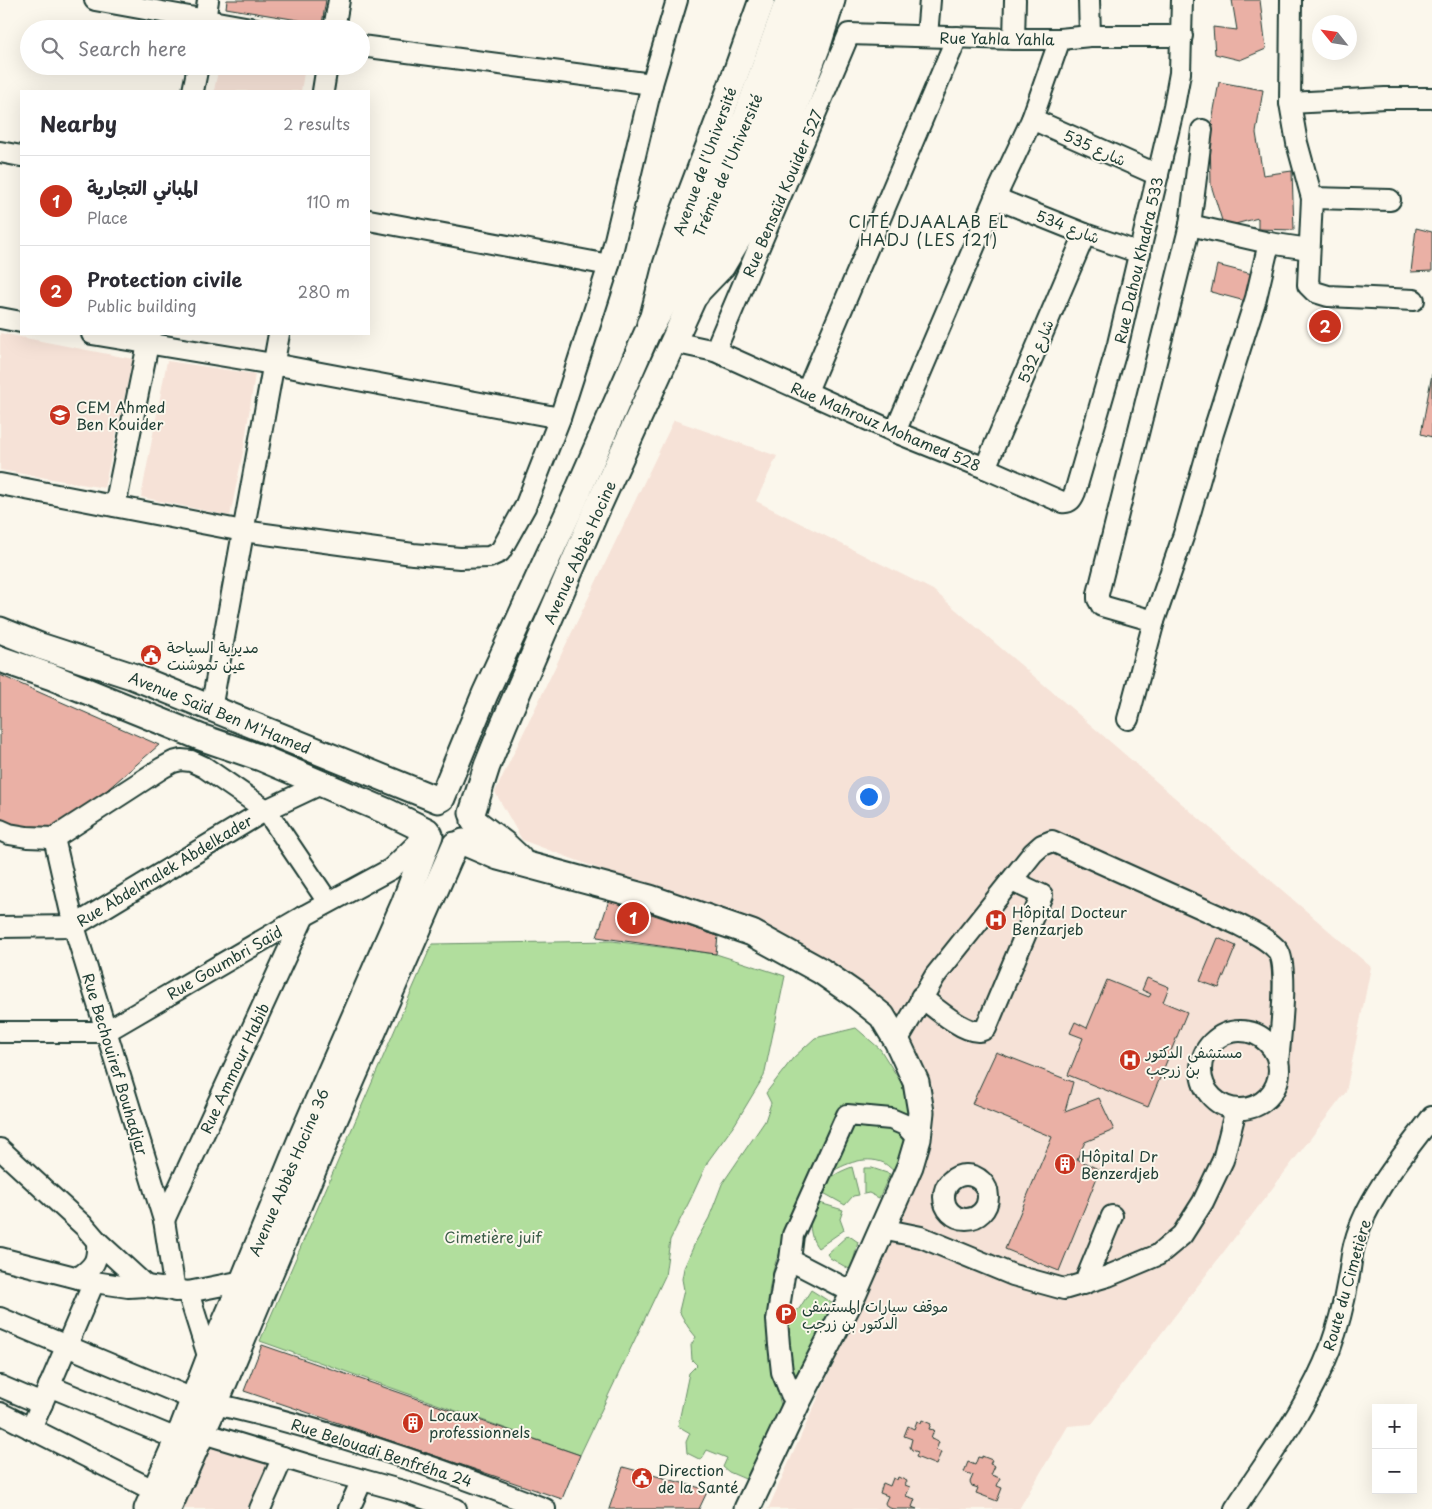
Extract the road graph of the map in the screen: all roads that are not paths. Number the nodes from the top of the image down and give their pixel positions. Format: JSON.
{"nodes":[{"id":1,"x":95,"y":0,"type":"edge"},
{"id":2,"x":339,"y":0,"type":"edge"},
{"id":3,"x":677,"y":0,"type":"edge"},
{"id":4,"x":762,"y":0,"type":"edge"},
{"id":5,"x":790,"y":0,"type":"edge"},
{"id":6,"x":814,"y":0,"type":"edge"},
{"id":7,"x":832,"y":0,"type":"edge"},
{"id":8,"x":930,"y":0,"type":"edge"},
{"id":9,"x":1015,"y":0,"type":"edge"},
{"id":10,"x":1088,"y":0,"type":"edge"},
{"id":11,"x":1182,"y":0,"type":"edge"},
{"id":12,"x":1291,"y":0,"type":"edge"},
{"id":13,"x":206,"y":16,"type":"edge"},
{"id":14,"x":221,"y":20,"type":"edge"},
{"id":15,"x":336,"y":20,"type":"edge"},
{"id":16,"x":849,"y":34,"type":"joint"},
{"id":17,"x":927,"y":36,"type":"junction"},
{"id":18,"x":1090,"y":36,"type":"junction"},
{"id":19,"x":1182,"y":36,"type":"junction"},
{"id":20,"x":957,"y":37,"type":"junction"},
{"id":21,"x":1060,"y":39,"type":"junction"},
{"id":22,"x":1014,"y":40,"type":"junction"},
{"id":23,"x":370,"y":47,"type":"edge"},
{"id":24,"x":197,"y":75,"type":"edge"},
{"id":25,"x":326,"y":75,"type":"edge"},
{"id":26,"x":652,"y":84,"type":"junction"},
{"id":27,"x":194,"y":90,"type":"edge"},
{"id":28,"x":323,"y":90,"type":"edge"},
{"id":29,"x":1432,"y":98,"type":"edge"},
{"id":30,"x":1290,"y":103,"type":"junction"},
{"id":31,"x":1032,"y":119,"type":"junction"},
{"id":32,"x":1202,"y":130,"type":"dead end"},
{"id":33,"x":0,"y":152,"type":"edge"},
{"id":34,"x":20,"y":156,"type":"edge"},
{"id":35,"x":1158,"y":175,"type":"junction"},
{"id":36,"x":995,"y":198,"type":"junction"},
{"id":37,"x":1312,"y":198,"type":"junction"},
{"id":38,"x":1390,"y":200,"type":"dead end"},
{"id":39,"x":370,"y":220,"type":"edge"},
{"id":40,"x":1190,"y":225,"type":"junction"},
{"id":41,"x":1085,"y":234,"type":"junction"},
{"id":42,"x":1269,"y":243,"type":"junction"},
{"id":43,"x":1309,"y":249,"type":"junction"},
{"id":44,"x":1140,"y":253,"type":"junction"},
{"id":45,"x":609,"y":265,"type":"junction"},
{"id":46,"x":695,"y":294,"type":"junction"},
{"id":47,"x":1414,"y":300,"type":"dead end"},
{"id":48,"x":0,"y":318,"type":"edge"},
{"id":49,"x":20,"y":322,"type":"edge"},
{"id":50,"x":651,"y":324,"type":"junction"},
{"id":51,"x":106,"y":335,"type":"edge"},
{"id":52,"x":279,"y":335,"type":"edge"},
{"id":53,"x":149,"y":338,"type":"edge"},
{"id":54,"x":673,"y":342,"type":"junction"},
{"id":55,"x":709,"y":350,"type":"junction"},
{"id":56,"x":273,"y":364,"type":"junction"},
{"id":57,"x":807,"y":392,"type":"junction"},
{"id":58,"x":560,"y":418,"type":"junction"},
{"id":59,"x":895,"y":432,"type":"junction"},
{"id":60,"x":985,"y":468,"type":"junction"},
{"id":61,"x":0,"y":484,"type":"edge"},
{"id":62,"x":1057,"y":500,"type":"joint"},
{"id":63,"x":115,"y":506,"type":"junction"},
{"id":64,"x":243,"y":531,"type":"junction"},
{"id":65,"x":1154,"y":621,"type":"junction"},
{"id":66,"x":0,"y":630,"type":"edge"},
{"id":67,"x":0,"y":658,"type":"edge"},
{"id":68,"x":211,"y":709,"type":"junction"},
{"id":69,"x":1128,"y":719,"type":"dead end"},
{"id":70,"x":200,"y":737,"type":"junction"},
{"id":71,"x":191,"y":761,"type":"junction"},
{"id":72,"x":320,"y":784,"type":"junction"},
{"id":73,"x":440,"y":799,"type":"junction"},
{"id":74,"x":266,"y":810,"type":"junction"},
{"id":75,"x":0,"y":830,"type":"edge"},
{"id":76,"x":466,"y":830,"type":"junction"},
{"id":77,"x":428,"y":833,"type":"junction"},
{"id":78,"x":54,"y":838,"type":"junction"},
{"id":79,"x":1012,"y":881,"type":"junction"},
{"id":80,"x":328,"y":902,"type":"junction"},
{"id":81,"x":304,"y":916,"type":"junction"},
{"id":82,"x":74,"y":926,"type":"junction"},
{"id":83,"x":0,"y":927,"type":"edge"},
{"id":84,"x":922,"y":997,"type":"junction"},
{"id":85,"x":0,"y":1032,"type":"edge"},
{"id":86,"x":105,"y":1032,"type":"junction"},
{"id":87,"x":898,"y":1041,"type":"junction"},
{"id":88,"x":1278,"y":1062,"type":"junction"},
{"id":89,"x":1236,"y":1109,"type":"junction"},
{"id":90,"x":1432,"y":1117,"type":"edge"},
{"id":91,"x":918,"y":1139,"type":"junction"},
{"id":92,"x":0,"y":1149,"type":"edge"},
{"id":93,"x":1112,"y":1216,"type":"dead end"},
{"id":94,"x":962,"y":1219,"type":"dead end"},
{"id":95,"x":164,"y":1220,"type":"junction"},
{"id":96,"x":882,"y":1229,"type":"junction"},
{"id":97,"x":97,"y":1241,"type":"junction"},
{"id":98,"x":958,"y":1252,"type":"junction"},
{"id":99,"x":0,"y":1258,"type":"edge"},
{"id":100,"x":790,"y":1260,"type":"junction"},
{"id":101,"x":86,"y":1280,"type":"junction"},
{"id":102,"x":243,"y":1281,"type":"junction"},
{"id":103,"x":1084,"y":1284,"type":"junction"},
{"id":104,"x":146,"y":1286,"type":"junction"},
{"id":105,"x":182,"y":1292,"type":"junction"},
{"id":106,"x":854,"y":1292,"type":"junction"},
{"id":107,"x":0,"y":1318,"type":"edge"},
{"id":108,"x":65,"y":1347,"type":"junction"},
{"id":109,"x":209,"y":1359,"type":"junction"},
{"id":110,"x":0,"y":1386,"type":"edge"},
{"id":111,"x":46,"y":1395,"type":"junction"},
{"id":112,"x":204,"y":1402,"type":"junction"},
{"id":113,"x":797,"y":1403,"type":"junction"},
{"id":114,"x":0,"y":1413,"type":"edge"},
{"id":115,"x":256,"y":1413,"type":"junction"},
{"id":116,"x":31,"y":1429,"type":"junction"},
{"id":117,"x":203,"y":1433,"type":"junction"},
{"id":118,"x":177,"y":1439,"type":"junction"},
{"id":119,"x":246,"y":1446,"type":"junction"},
{"id":120,"x":283,"y":1458,"type":"junction"},
{"id":121,"x":410,"y":1459,"type":"junction"},
{"id":122,"x":362,"y":1480,"type":"junction"},
{"id":123,"x":403,"y":1491,"type":"junction"},
{"id":124,"x":157,"y":1503,"type":"edge"},
{"id":125,"x":260,"y":1509,"type":"edge"},
{"id":126,"x":349,"y":1509,"type":"edge"},
{"id":127,"x":456,"y":1509,"type":"edge"},
{"id":128,"x":546,"y":1509,"type":"edge"},
{"id":129,"x":747,"y":1509,"type":"edge"},
{"id":130,"x":1235,"y":1509,"type":"edge"}],
"edges":[{"from":1,"to":13,"type":"street"},
{"from":2,"to":15,"type":"street"},
{"from":3,"to":26,"type":"street"},
{"from":4,"to":50,"type":"main road","name":"Avenue de l'Université"},
{"from":5,"to":50,"type":"highway","name":"Trémie de l'Université"},
{"from":6,"to":46,"type":"highway","name":"Trémie de l'Université"},
{"from":7,"to":46,"type":"main road"},
{"from":8,"to":17,"type":"street"},
{"from":9,"to":22,"type":"street"},
{"from":10,"to":18,"type":"street"},
{"from":11,"to":19,"type":"street","name":"Rue Dahou Khadra 533"},
{"from":12,"to":30,"type":"street"},
{"from":13,"to":14,"type":"street"},
{"from":16,"to":17,"type":"street","name":"Rue Yahla Yahla"},
{"from":16,"to":55,"type":"street","name":"Rue Bensaïd Kouider 527"},
{"from":17,"to":20,"type":"street","name":"Rue Yahla Yahla"},
{"from":18,"to":19,"type":"street","name":"Rue Yahla Yahla"},
{"from":18,"to":21,"type":"street","name":"Rue Yahla Yahla"},
{"from":19,"to":35,"type":"street","name":"Rue Dahou Khadra 533"},
{"from":20,"to":22,"type":"street","name":"Rue Yahla Yahla"},
{"from":20,"to":57,"type":"street"},
{"from":21,"to":22,"type":"street","name":"Rue Yahla Yahla"},
{"from":21,"to":31,"type":"street"},
{"from":23,"to":26,"type":"street"},
{"from":24,"to":27,"type":"street"},
{"from":25,"to":28,"type":"street"},
{"from":26,"to":45,"type":"street"},
{"from":29,"to":30,"type":"street"},
{"from":30,"to":37,"type":"street"},
{"from":31,"to":35,"type":"street","name":"535 شارع"},
{"from":31,"to":36,"type":"street"},
{"from":32,"to":40,"type":"street"},
{"from":33,"to":34,"type":"street"},
{"from":35,"to":44,"type":"street","name":"Rue Dahou Khadra 533"},
{"from":36,"to":41,"type":"street","name":"534 شارع"},
{"from":36,"to":59,"type":"street"},
{"from":37,"to":38,"type":"street"},
{"from":37,"to":43,"type":"street"},
{"from":39,"to":45,"type":"street"},
{"from":40,"to":42,"type":"street"},
{"from":40,"to":65,"type":"street"},
{"from":41,"to":44,"type":"street","name":"534 شارع"},
{"from":41,"to":60,"type":"street","name":"532 شارع"},
{"from":42,"to":43,"type":"street"},
{"from":42,"to":65,"type":"street"},
{"from":43,"to":47,"type":"street"},
{"from":44,"to":62,"type":"street","name":"Rue Dahou Khadra 533"},
{"from":45,"to":58,"type":"street"},
{"from":46,"to":54,"type":"main road","name":"Avenue Abbès Hocine"},
{"from":48,"to":49,"type":"street"},
{"from":50,"to":73,"type":"main road","name":"Avenue Abbès Hocine"},
{"from":51,"to":53,"type":"street"},
{"from":52,"to":56,"type":"street"},
{"from":53,"to":56,"type":"street"},
{"from":53,"to":63,"type":"street"},
{"from":54,"to":55,"type":"street","name":"Rue Mahrouz Mohamed 528"},
{"from":54,"to":76,"type":"main road","name":"Avenue Abbès Hocine"},
{"from":55,"to":57,"type":"street","name":"Rue Mahrouz Mohamed 528"},
{"from":56,"to":58,"type":"street"},
{"from":56,"to":64,"type":"street"},
{"from":57,"to":59,"type":"street","name":"Rue Mahrouz Mohamed 528"},
{"from":58,"to":64,"type":"street"},
{"from":59,"to":60,"type":"street","name":"Rue Mahrouz Mohamed 528"},
{"from":60,"to":62,"type":"street","name":"Rue Mahrouz Mohamed 528"},
{"from":61,"to":63,"type":"street"},
{"from":63,"to":64,"type":"street"},
{"from":64,"to":68,"type":"street"},
{"from":65,"to":69,"type":"street"},
{"from":66,"to":68,"type":"main road","name":"Avenue Saïd Ben M'Hamed"},
{"from":67,"to":70,"type":"main road","name":"Avenue Saïd Ben M'Hamed"},
{"from":68,"to":73,"type":"main road","name":"Avenue Saïd Ben M'Hamed"},
{"from":70,"to":71,"type":"street"},
{"from":70,"to":72,"type":"main road","name":"Avenue Saïd Ben M'Hamed"},
{"from":71,"to":74,"type":"street"},
{"from":71,"to":78,"type":"street"},
{"from":72,"to":74,"type":"street","name":"Rue Abdelmalek Abdelkader"},
{"from":72,"to":77,"type":"main road","name":"Avenue Saïd Ben M'Hamed"},
{"from":73,"to":76,"type":"main road"},
{"from":73,"to":77,"type":"main road"},
{"from":74,"to":80,"type":"street"},
{"from":74,"to":82,"type":"street","name":"Rue Abdelmalek Abdelkader"},
{"from":75,"to":78,"type":"street"},
{"from":76,"to":77,"type":"main road"},
{"from":76,"to":87,"type":"main road"},
{"from":76,"to":112,"type":"main road","name":"Avenue Abbès Hocine 36"},
{"from":77,"to":80,"type":"street","name":"Rue Goumbri Saïd"},
{"from":77,"to":102,"type":"main road","name":"Avenue Abbès Hocine 36"},
{"from":78,"to":82,"type":"street","name":"Rue Bechouiref Bouhadjar"},
{"from":79,"to":84,"type":"street"},
{"from":79,"to":84,"type":"street"},
{"from":79,"to":88,"type":"street"},
{"from":80,"to":81,"type":"street","name":"Rue Goumbri Saïd"},
{"from":81,"to":86,"type":"street","name":"Rue Goumbri Saïd"},
{"from":81,"to":95,"type":"street","name":"Rue Ammour Habib"},
{"from":82,"to":83,"type":"street","name":"Rue Abdelmalek Abdelkader"},
{"from":82,"to":86,"type":"street","name":"Rue Bechouiref Bouhadjar"},
{"from":84,"to":87,"type":"street"},
{"from":85,"to":86,"type":"street"},
{"from":86,"to":95,"type":"street","name":"Rue Bechouiref Bouhadjar"},
{"from":87,"to":91,"type":"main road"},
{"from":88,"to":89,"type":"street"},
{"from":88,"to":89,"type":"street"},
{"from":89,"to":103,"type":"street"},
{"from":90,"to":130,"type":"street","name":"Route du Cimetière"},
{"from":91,"to":96,"type":"main road"},
{"from":91,"to":100,"type":"street"},
{"from":92,"to":97,"type":"street"},
{"from":93,"to":103,"type":"street"},
{"from":94,"to":98,"type":"street"},
{"from":95,"to":105,"type":"street","name":"Rue Bechouiref Bouhadjar"},
{"from":96,"to":98,"type":"street"},
{"from":96,"to":106,"type":"main road"},
{"from":97,"to":101,"type":"street"},
{"from":97,"to":104,"type":"street"},
{"from":98,"to":103,"type":"street"},
{"from":99,"to":101,"type":"street"},
{"from":100,"to":106,"type":"street"},
{"from":100,"to":113,"type":"street"},
{"from":101,"to":104,"type":"street"},
{"from":101,"to":108,"type":"street"},
{"from":102,"to":105,"type":"street"},
{"from":102,"to":109,"type":"main road","name":"Avenue Abbès Hocine 36"},
{"from":104,"to":105,"type":"street"},
{"from":105,"to":109,"type":"street","name":"Rue Bechouiref Bouhadjar"},
{"from":106,"to":113,"type":"main road"},
{"from":107,"to":108,"type":"street","name":"Rue Belouadi Benfréha 24"},
{"from":108,"to":111,"type":"street"},
{"from":108,"to":112,"type":"street","name":"Rue Belouadi Benfréha 24"},
{"from":109,"to":112,"type":"main road","name":"Avenue Abbès Hocine 36"},
{"from":110,"to":111,"type":"street"},
{"from":111,"to":116,"type":"street"},
{"from":111,"to":118,"type":"street"},
{"from":112,"to":115,"type":"street","name":"Rue Belouadi Benfréha 24"},
{"from":112,"to":117,"type":"main road","name":"Avenue Abbès Hocine 36"},
{"from":112,"to":118,"type":"main road","name":"Avenue Abbès Hocine 36"},
{"from":113,"to":129,"type":"main road"},
{"from":114,"to":116,"type":"street"},
{"from":115,"to":119,"type":"street"},
{"from":115,"to":121,"type":"street","name":"Rue Belouadi Benfréha 24"},
{"from":116,"to":124,"type":"street"},
{"from":117,"to":119,"type":"street","name":"Rue Belouadi Benfréha 24"},
{"from":117,"to":124,"type":"main road","name":"Avenue Abbès Hocine 36"},
{"from":118,"to":124,"type":"main road","name":"Avenue Abbès Hocine 36"},
{"from":119,"to":120,"type":"street","name":"Rue Belouadi Benfréha 24"},
{"from":120,"to":122,"type":"street","name":"Rue Belouadi Benfréha 24"},
{"from":120,"to":125,"type":"street"},
{"from":121,"to":123,"type":"street"},
{"from":121,"to":128,"type":"street","name":"Rue Belouadi Benfréha 24"},
{"from":122,"to":123,"type":"street","name":"Rue Belouadi Benfréha 24"},
{"from":122,"to":126,"type":"street"},
{"from":123,"to":127,"type":"street","name":"Rue Belouadi Benfréha 24"}]}
